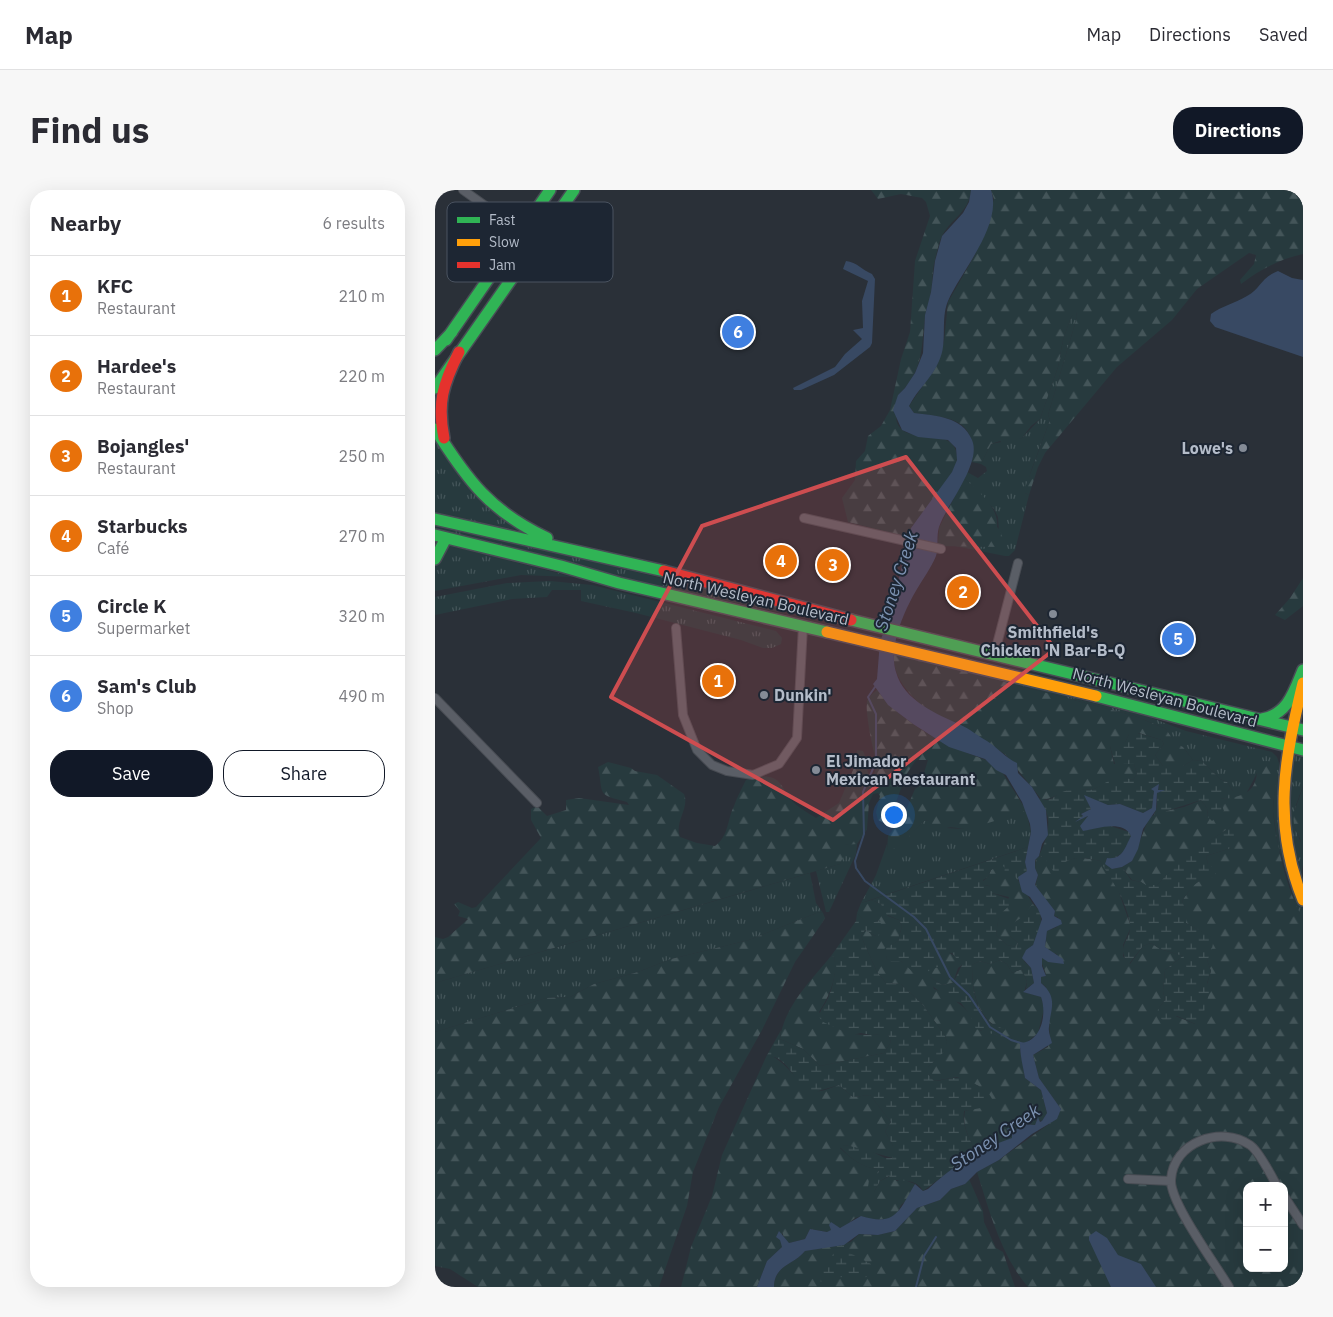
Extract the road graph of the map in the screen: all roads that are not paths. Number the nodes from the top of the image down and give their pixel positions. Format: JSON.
{"nodes":[{"id":1,"x":463,"y":190,"type":"edge"},
{"id":2,"x":550,"y":190,"type":"edge"},
{"id":3,"x":574,"y":190,"type":"edge"},
{"id":4,"x":480,"y":202,"type":"edge"},
{"id":5,"x":542,"y":202,"type":"edge"},
{"id":6,"x":565,"y":202,"type":"edge"},
{"id":7,"x":487,"y":282,"type":"edge"},
{"id":8,"x":508,"y":282,"type":"edge"},
{"id":9,"x":452,"y":332,"type":"junction"},
{"id":10,"x":435,"y":350,"type":"edge"},
{"id":11,"x":459,"y":352,"type":"junction"},
{"id":12,"x":435,"y":356,"type":"edge"},
{"id":13,"x":435,"y":388,"type":"edge"},
{"id":14,"x":435,"y":429,"type":"edge"},
{"id":15,"x":451,"y":455,"type":"junction"},
{"id":16,"x":435,"y":518,"type":"edge"},
{"id":17,"x":804,"y":518,"type":"dead end"},
{"id":18,"x":441,"y":537,"type":"edge"},
{"id":19,"x":941,"y":549,"type":"dead end"},
{"id":20,"x":590,"y":555,"type":"junction"},
{"id":21,"x":435,"y":559,"type":"edge"},
{"id":22,"x":1019,"y":563,"type":"dead end"},
{"id":23,"x":803,"y":626,"type":"junction"},
{"id":24,"x":675,"y":628,"type":"dead end"},
{"id":25,"x":994,"y":656,"type":"junction"},
{"id":26,"x":1303,"y":670,"type":"edge"},
{"id":27,"x":1093,"y":678,"type":"junction"},
{"id":28,"x":1303,"y":683,"type":"edge"},
{"id":29,"x":1089,"y":694,"type":"junction"},
{"id":30,"x":435,"y":698,"type":"edge"},
{"id":31,"x":1257,"y":719,"type":"junction"},
{"id":32,"x":1297,"y":729,"type":"edge"},
{"id":33,"x":1287,"y":746,"type":"junction"},
{"id":34,"x":1303,"y":750,"type":"edge"},
{"id":35,"x":537,"y":803,"type":"dead end"},
{"id":36,"x":1303,"y":900,"type":"edge"},
{"id":37,"x":1128,"y":1179,"type":"dead end"},
{"id":38,"x":1171,"y":1180,"type":"junction"},
{"id":39,"x":1274,"y":1182,"type":"edge"},
{"id":40,"x":1288,"y":1202,"type":"edge"},
{"id":41,"x":1303,"y":1225,"type":"edge"},
{"id":42,"x":1229,"y":1287,"type":"edge"}],
"edges":[{"from":1,"to":4,"type":"street"},
{"from":2,"to":5,"type":"main road"},
{"from":3,"to":6,"type":"main road"},
{"from":7,"to":9,"type":"main road"},
{"from":8,"to":11,"type":"main road"},
{"from":9,"to":10,"type":"main road"},
{"from":9,"to":12,"type":"main road"},
{"from":11,"to":13,"type":"main road"},
{"from":11,"to":15,"type":"main road"},
{"from":14,"to":15,"type":"main road"},
{"from":15,"to":20,"type":"main road"},
{"from":16,"to":20,"type":"main road","name":"North Wesleyan Boulevard"},
{"from":17,"to":19,"type":"street"},
{"from":18,"to":21,"type":"main road"},
{"from":18,"to":23,"type":"main road","name":"North Wesleyan Boulevard"},
{"from":20,"to":25,"type":"main road","name":"North Wesleyan Boulevard"},
{"from":22,"to":25,"type":"street"},
{"from":23,"to":24,"type":"street"},
{"from":23,"to":29,"type":"main road","name":"North Wesleyan Boulevard"},
{"from":25,"to":27,"type":"main road","name":"North Wesleyan Boulevard"},
{"from":26,"to":31,"type":"main road"},
{"from":27,"to":29,"type":"main road"},
{"from":27,"to":31,"type":"main road","name":"North Wesleyan Boulevard"},
{"from":28,"to":32,"type":"main road"},
{"from":29,"to":33,"type":"main road","name":"North Wesleyan Boulevard"},
{"from":30,"to":35,"type":"street"},
{"from":31,"to":32,"type":"main road","name":"North Wesleyan Boulevard"},
{"from":32,"to":33,"type":"main road"},
{"from":33,"to":34,"type":"main road","name":"North Wesleyan Boulevard"},
{"from":33,"to":36,"type":"main road"},
{"from":37,"to":38,"type":"street"},
{"from":38,"to":39,"type":"street"},
{"from":38,"to":42,"type":"street"},
{"from":40,"to":41,"type":"street"}]}
